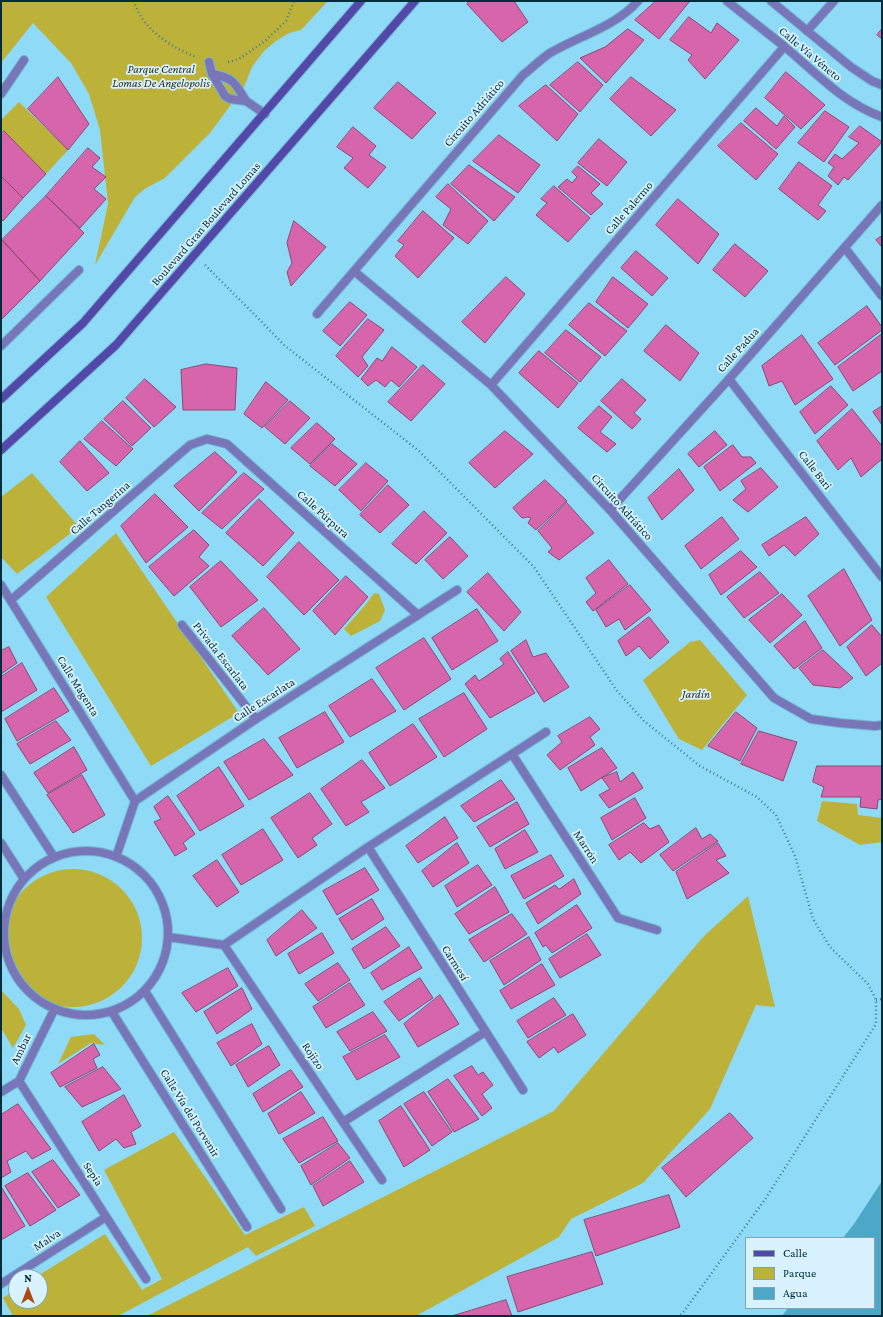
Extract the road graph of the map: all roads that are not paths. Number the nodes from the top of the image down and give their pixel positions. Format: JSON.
{"nodes":[{"id":1,"x":361,"y":1,"type":"edge"},
{"id":2,"x":415,"y":1,"type":"edge"},
{"id":3,"x":638,"y":1,"type":"edge"},
{"id":4,"x":727,"y":1,"type":"edge"},
{"id":5,"x":771,"y":1,"type":"edge"},
{"id":6,"x":834,"y":1,"type":"edge"},
{"id":7,"x":807,"y":31,"type":"junction"},
{"id":8,"x":784,"y":47,"type":"junction"},
{"id":9,"x":24,"y":60,"type":"dead end"},
{"id":10,"x":209,"y":62,"type":"road end"},
{"id":11,"x":212,"y":74,"type":"junction"},
{"id":12,"x":882,"y":85,"type":"edge"},
{"id":13,"x":1,"y":94,"type":"edge"},
{"id":14,"x":246,"y":101,"type":"junction"},
{"id":15,"x":265,"y":114,"type":"junction"},
{"id":16,"x":882,"y":117,"type":"edge"},
{"id":17,"x":882,"y":205,"type":"edge"},
{"id":18,"x":845,"y":248,"type":"junction"},
{"id":19,"x":79,"y":270,"type":"dead end"},
{"id":20,"x":354,"y":271,"type":"junction"},
{"id":21,"x":882,"y":296,"type":"edge"},
{"id":22,"x":317,"y":314,"type":"dead end"},
{"id":23,"x":1,"y":346,"type":"edge"},
{"id":24,"x":729,"y":379,"type":"junction"},
{"id":25,"x":491,"y":385,"type":"junction"},
{"id":26,"x":1,"y":399,"type":"edge"},
{"id":27,"x":207,"y":439,"type":"joint"},
{"id":28,"x":1,"y":450,"type":"edge"},
{"id":29,"x":610,"y":510,"type":"junction"},
{"id":30,"x":882,"y":577,"type":"edge"},
{"id":31,"x":1,"y":585,"type":"edge"},
{"id":32,"x":457,"y":590,"type":"dead end"},
{"id":33,"x":11,"y":600,"type":"junction"},
{"id":34,"x":418,"y":615,"type":"junction"},
{"id":35,"x":182,"y":625,"type":"dead end"},
{"id":36,"x":256,"y":719,"type":"junction"},
{"id":37,"x":882,"y":725,"type":"edge"},
{"id":38,"x":546,"y":732,"type":"dead end"},
{"id":39,"x":512,"y":754,"type":"junction"},
{"id":40,"x":1,"y":775,"type":"edge"},
{"id":41,"x":135,"y":801,"type":"junction"},
{"id":42,"x":1,"y":843,"type":"edge"},
{"id":43,"x":368,"y":847,"type":"junction"},
{"id":44,"x":54,"y":857,"type":"junction"},
{"id":45,"x":116,"y":857,"type":"junction"},
{"id":46,"x":24,"y":879,"type":"junction"},
{"id":47,"x":657,"y":930,"type":"dead end"},
{"id":48,"x":168,"y":937,"type":"junction"},
{"id":49,"x":224,"y":945,"type":"junction"},
{"id":50,"x":145,"y":991,"type":"junction"},
{"id":51,"x":54,"y":1010,"type":"junction"},
{"id":52,"x":112,"y":1012,"type":"junction"},
{"id":53,"x":485,"y":1032,"type":"junction"},
{"id":54,"x":19,"y":1081,"type":"junction"},
{"id":55,"x":523,"y":1090,"type":"dead end"},
{"id":56,"x":1,"y":1092,"type":"edge"},
{"id":57,"x":343,"y":1122,"type":"junction"},
{"id":58,"x":382,"y":1180,"type":"dead end"},
{"id":59,"x":281,"y":1209,"type":"dead end"},
{"id":60,"x":106,"y":1217,"type":"junction"},
{"id":61,"x":247,"y":1227,"type":"dead end"},
{"id":62,"x":146,"y":1279,"type":"dead end"},
{"id":63,"x":1,"y":1284,"type":"edge"}],
"edges":[{"from":1,"to":15,"type":"main road"},
{"from":2,"to":28,"type":"main road","name":"Boulevard Gran Boulevard Lomas"},
{"from":3,"to":20,"type":"street","name":"Circuito Adriático"},
{"from":4,"to":8,"type":"street","name":"Calle Vía Véneto"},
{"from":5,"to":7,"type":"street","name":"Calle Vía Véneto"},
{"from":6,"to":7,"type":"street"},
{"from":7,"to":12,"type":"street","name":"Calle Vía Véneto"},
{"from":8,"to":16,"type":"street","name":"Calle Vía Véneto"},
{"from":8,"to":25,"type":"street","name":"Calle Palermo"},
{"from":9,"to":13,"type":"street"},
{"from":10,"to":11,"type":"street"},
{"from":11,"to":14,"type":"street"},
{"from":11,"to":14,"type":"street"},
{"from":14,"to":15,"type":"street"},
{"from":15,"to":26,"type":"main road"},
{"from":17,"to":18,"type":"street","name":"Calle Padua"},
{"from":18,"to":21,"type":"street"},
{"from":18,"to":24,"type":"street","name":"Calle Padua"},
{"from":19,"to":23,"type":"street"},
{"from":20,"to":22,"type":"street","name":"Circuito Adriático"},
{"from":20,"to":25,"type":"street","name":"Circuito Adriático"},
{"from":24,"to":29,"type":"street","name":"Calle Padua"},
{"from":24,"to":30,"type":"street","name":"Calle Bari"},
{"from":25,"to":29,"type":"street","name":"Circuito Adriático"},
{"from":27,"to":33,"type":"street","name":"Calle Tangerina"},
{"from":27,"to":34,"type":"street","name":"Calle Púrpura"},
{"from":29,"to":37,"type":"street","name":"Circuito Adriático"},
{"from":31,"to":33,"type":"street","name":"Calle Magenta"},
{"from":32,"to":34,"type":"street","name":"Calle Escarlata"},
{"from":33,"to":41,"type":"street","name":"Calle Magenta"},
{"from":34,"to":36,"type":"street","name":"Calle Escarlata"},
{"from":35,"to":36,"type":"street","name":"Privada Escarlata"},
{"from":36,"to":41,"type":"street","name":"Calle Escarlata"},
{"from":38,"to":39,"type":"street"},
{"from":39,"to":43,"type":"street"},
{"from":39,"to":47,"type":"street","name":"Marrón"},
{"from":40,"to":44,"type":"street"},
{"from":41,"to":45,"type":"street"},
{"from":42,"to":46,"type":"street"},
{"from":43,"to":49,"type":"street"},
{"from":43,"to":53,"type":"street","name":"Carmesí"},
{"from":44,"to":45,"type":"street"},
{"from":44,"to":46,"type":"street"},
{"from":45,"to":48,"type":"street"},
{"from":46,"to":51,"type":"street"},
{"from":48,"to":49,"type":"street"},
{"from":48,"to":50,"type":"street"},
{"from":49,"to":57,"type":"street","name":"Rojizo"},
{"from":50,"to":52,"type":"street"},
{"from":50,"to":59,"type":"street"},
{"from":51,"to":52,"type":"street"},
{"from":51,"to":54,"type":"street","name":"Ambar"},
{"from":52,"to":61,"type":"street","name":"Calle Vía del Porvenir"},
{"from":53,"to":55,"type":"street","name":"Carmesí"},
{"from":53,"to":57,"type":"street"},
{"from":54,"to":56,"type":"street","name":"Ambar"},
{"from":54,"to":60,"type":"street","name":"Sepia"},
{"from":57,"to":58,"type":"street","name":"Rojizo"},
{"from":60,"to":62,"type":"street","name":"Sepia"},
{"from":60,"to":63,"type":"street","name":"Malva"}]}
